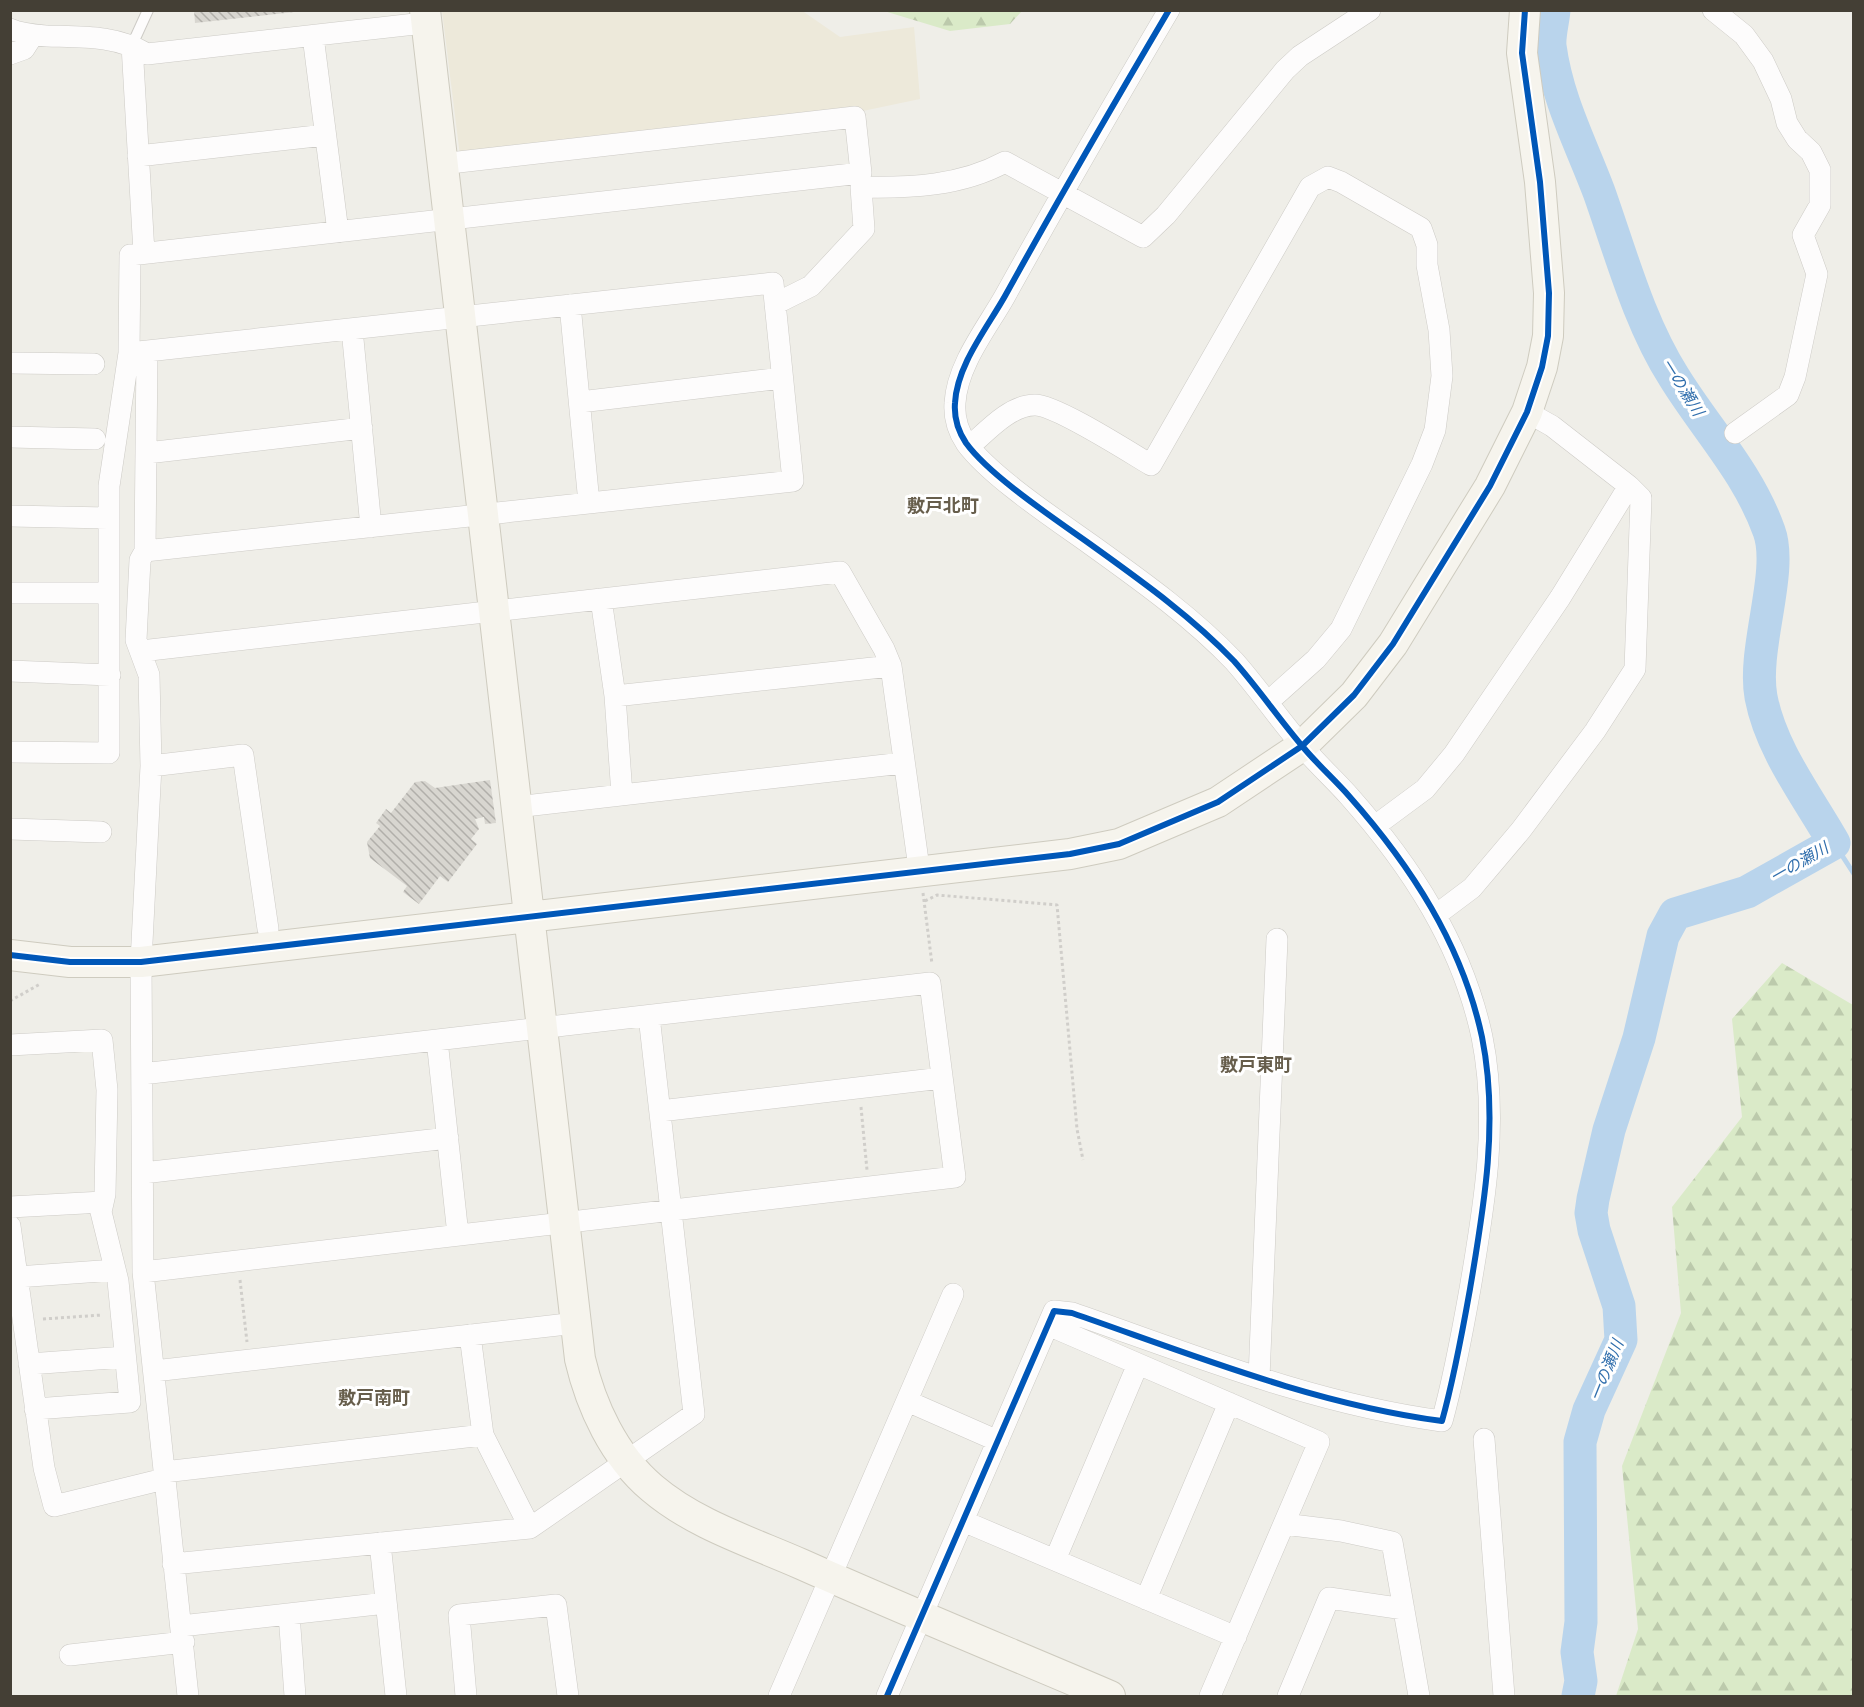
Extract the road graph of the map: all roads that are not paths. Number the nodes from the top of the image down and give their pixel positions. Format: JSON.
{"nodes":[{"id":1,"x":148,"y":10,"type":"edge"},
{"id":2,"x":1169,"y":10,"type":"edge"},
{"id":3,"x":1370,"y":10,"type":"edge"},
{"id":4,"x":1526,"y":10,"type":"edge"},
{"id":5,"x":1713,"y":10,"type":"edge"},
{"id":6,"x":424,"y":17,"type":"edge"},
{"id":7,"x":10,"y":29,"type":"edge"},
{"id":8,"x":33,"y":35,"type":"junction"},
{"id":9,"x":313,"y":36,"type":"junction"},
{"id":10,"x":132,"y":45,"type":"junction"},
{"id":11,"x":10,"y":54,"type":"edge"},
{"id":12,"x":325,"y":135,"type":"junction"},
{"id":13,"x":138,"y":156,"type":"junction"},
{"id":14,"x":441,"y":164,"type":"junction"},
{"id":15,"x":1062,"y":192,"type":"junction"},
{"id":16,"x":447,"y":219,"type":"junction"},
{"id":17,"x":338,"y":232,"type":"junction"},
{"id":18,"x":144,"y":253,"type":"junction"},
{"id":19,"x":775,"y":304,"type":"junction"},
{"id":20,"x":570,"y":305,"type":"junction"},
{"id":21,"x":459,"y":317,"type":"junction"},
{"id":22,"x":352,"y":329,"type":"junction"},
{"id":23,"x":138,"y":352,"type":"junction"},
{"id":24,"x":10,"y":363,"type":"edge"},
{"id":25,"x":94,"y":364,"type":"dead end"},
{"id":26,"x":782,"y":378,"type":"junction"},
{"id":27,"x":579,"y":402,"type":"junction"},
{"id":28,"x":1527,"y":412,"type":"junction"},
{"id":29,"x":362,"y":428,"type":"junction"},
{"id":30,"x":1735,"y":433,"type":"dead end"},
{"id":31,"x":10,"y":437,"type":"edge"},
{"id":32,"x":95,"y":439,"type":"dead end"},
{"id":33,"x":969,"y":447,"type":"junction"},
{"id":34,"x":147,"y":453,"type":"junction"},
{"id":35,"x":1629,"y":486,"type":"junction"},
{"id":36,"x":589,"y":503,"type":"junction"},
{"id":37,"x":482,"y":515,"type":"junction"},
{"id":38,"x":10,"y":516,"type":"edge"},
{"id":39,"x":108,"y":518,"type":"junction"},
{"id":40,"x":371,"y":527,"type":"junction"},
{"id":41,"x":145,"y":551,"type":"junction"},
{"id":42,"x":10,"y":593,"type":"edge"},
{"id":43,"x":109,"y":593,"type":"junction"},
{"id":44,"x":601,"y":599,"type":"junction"},
{"id":45,"x":493,"y":611,"type":"junction"},
{"id":46,"x":141,"y":651,"type":"junction"},
{"id":47,"x":891,"y":666,"type":"junction"},
{"id":48,"x":10,"y":671,"type":"edge"},
{"id":49,"x":110,"y":675,"type":"junction"},
{"id":50,"x":615,"y":696,"type":"junction"},
{"id":51,"x":1268,"y":702,"type":"junction"},
{"id":52,"x":1302,"y":746,"type":"junction"},
{"id":53,"x":10,"y":752,"type":"edge"},
{"id":54,"x":903,"y":763,"type":"junction"},
{"id":55,"x":151,"y":766,"type":"junction"},
{"id":56,"x":622,"y":795,"type":"junction"},
{"id":57,"x":516,"y":807,"type":"junction"},
{"id":58,"x":1375,"y":826,"type":"junction"},
{"id":59,"x":10,"y":829,"type":"edge"},
{"id":60,"x":101,"y":832,"type":"dead end"},
{"id":61,"x":918,"y":861,"type":"dead end"},
{"id":62,"x":1436,"y":915,"type":"junction"},
{"id":63,"x":529,"y":919,"type":"junction"},
{"id":64,"x":268,"y":929,"type":"dead end"},
{"id":65,"x":1276,"y":939,"type":"dead end"},
{"id":66,"x":10,"y":955,"type":"edge"},
{"id":67,"x":141,"y":962,"type":"junction"},
{"id":68,"x":649,"y":1016,"type":"junction"},
{"id":69,"x":542,"y":1028,"type":"junction"},
{"id":70,"x":437,"y":1040,"type":"junction"},
{"id":71,"x":10,"y":1045,"type":"edge"},
{"id":72,"x":142,"y":1074,"type":"junction"},
{"id":73,"x":942,"y":1078,"type":"junction"},
{"id":74,"x":660,"y":1111,"type":"junction"},
{"id":75,"x":448,"y":1138,"type":"junction"},
{"id":76,"x":143,"y":1173,"type":"junction"},
{"id":77,"x":103,"y":1202,"type":"junction"},
{"id":78,"x":10,"y":1207,"type":"edge"},
{"id":79,"x":671,"y":1210,"type":"junction"},
{"id":80,"x":564,"y":1222,"type":"junction"},
{"id":81,"x":10,"y":1226,"type":"edge"},
{"id":82,"x":458,"y":1235,"type":"junction"},
{"id":83,"x":115,"y":1270,"type":"junction"},
{"id":84,"x":143,"y":1272,"type":"junction"},
{"id":85,"x":18,"y":1277,"type":"junction"},
{"id":86,"x":953,"y":1294,"type":"dead end"},
{"id":87,"x":576,"y":1323,"type":"junction"},
{"id":88,"x":1048,"y":1325,"type":"junction"},
{"id":89,"x":470,"y":1335,"type":"junction"},
{"id":90,"x":125,"y":1357,"type":"junction"},
{"id":91,"x":29,"y":1364,"type":"junction"},
{"id":92,"x":1138,"y":1364,"type":"junction"},
{"id":93,"x":154,"y":1371,"type":"junction"},
{"id":94,"x":1259,"y":1378,"type":"junction"},
{"id":95,"x":907,"y":1401,"type":"junction"},
{"id":96,"x":1229,"y":1403,"type":"junction"},
{"id":97,"x":35,"y":1409,"type":"junction"},
{"id":98,"x":483,"y":1435,"type":"junction"},
{"id":99,"x":1484,"y":1439,"type":"dead end"},
{"id":100,"x":998,"y":1441,"type":"junction"},
{"id":101,"x":628,"y":1460,"type":"junction"},
{"id":102,"x":164,"y":1475,"type":"junction"},
{"id":103,"x":963,"y":1521,"type":"junction"},
{"id":104,"x":1284,"y":1524,"type":"junction"},
{"id":105,"x":530,"y":1528,"type":"junction"},
{"id":106,"x":380,"y":1543,"type":"junction"},
{"id":107,"x":1055,"y":1560,"type":"junction"},
{"id":108,"x":173,"y":1564,"type":"junction"},
{"id":109,"x":831,"y":1577,"type":"junction"},
{"id":110,"x":1146,"y":1599,"type":"junction"},
{"id":111,"x":386,"y":1603,"type":"junction"},
{"id":112,"x":1404,"y":1609,"type":"junction"},
{"id":113,"x":289,"y":1614,"type":"junction"},
{"id":114,"x":922,"y":1616,"type":"junction"},
{"id":115,"x":183,"y":1634,"type":"junction"},
{"id":116,"x":1236,"y":1637,"type":"junction"},
{"id":117,"x":70,"y":1655,"type":"dead end"},
{"id":118,"x":1415,"y":1674,"type":"junction"},
{"id":119,"x":188,"y":1696,"type":"edge"},
{"id":120,"x":295,"y":1696,"type":"edge"},
{"id":121,"x":396,"y":1696,"type":"edge"},
{"id":122,"x":466,"y":1696,"type":"edge"},
{"id":123,"x":568,"y":1696,"type":"edge"},
{"id":124,"x":779,"y":1696,"type":"edge"},
{"id":125,"x":887,"y":1696,"type":"edge"},
{"id":126,"x":1110,"y":1696,"type":"edge"},
{"id":127,"x":1210,"y":1696,"type":"edge"},
{"id":128,"x":1288,"y":1696,"type":"edge"},
{"id":129,"x":1402,"y":1696,"type":"edge"},
{"id":130,"x":1419,"y":1696,"type":"edge"},
{"id":131,"x":1504,"y":1696,"type":"edge"}],
"edges":[{"from":1,"to":10,"type":"lane"},
{"from":2,"to":15,"type":"street"},
{"from":3,"to":15,"type":"street"},
{"from":4,"to":28,"type":"street"},
{"from":5,"to":30,"type":"street"},
{"from":6,"to":9,"type":"street"},
{"from":6,"to":14,"type":"street"},
{"from":7,"to":8,"type":"street"},
{"from":8,"to":10,"type":"street"},
{"from":8,"to":11,"type":"street"},
{"from":9,"to":10,"type":"street"},
{"from":9,"to":12,"type":"street"},
{"from":10,"to":13,"type":"street"},
{"from":12,"to":13,"type":"street"},
{"from":12,"to":17,"type":"street"},
{"from":13,"to":18,"type":"street"},
{"from":14,"to":16,"type":"street"},
{"from":14,"to":16,"type":"street"},
{"from":15,"to":19,"type":"street"},
{"from":15,"to":33,"type":"street"},
{"from":16,"to":17,"type":"street"},
{"from":16,"to":21,"type":"street"},
{"from":17,"to":18,"type":"street"},
{"from":18,"to":23,"type":"street"},
{"from":19,"to":20,"type":"street"},
{"from":19,"to":26,"type":"street"},
{"from":20,"to":21,"type":"street"},
{"from":20,"to":27,"type":"street"},
{"from":21,"to":22,"type":"street"},
{"from":21,"to":37,"type":"street"},
{"from":22,"to":23,"type":"street"},
{"from":22,"to":29,"type":"street"},
{"from":23,"to":34,"type":"street"},
{"from":23,"to":39,"type":"street"},
{"from":24,"to":25,"type":"street"},
{"from":26,"to":27,"type":"street"},
{"from":26,"to":36,"type":"street"},
{"from":27,"to":36,"type":"street"},
{"from":28,"to":35,"type":"street"},
{"from":28,"to":52,"type":"street"},
{"from":29,"to":34,"type":"street"},
{"from":29,"to":40,"type":"street"},
{"from":31,"to":32,"type":"street"},
{"from":33,"to":51,"type":"street"},
{"from":33,"to":51,"type":"street"},
{"from":34,"to":41,"type":"street"},
{"from":35,"to":58,"type":"street"},
{"from":35,"to":62,"type":"street"},
{"from":36,"to":37,"type":"street"},
{"from":37,"to":40,"type":"street"},
{"from":37,"to":45,"type":"street"},
{"from":38,"to":39,"type":"street"},
{"from":39,"to":43,"type":"street"},
{"from":40,"to":41,"type":"street"},
{"from":41,"to":46,"type":"street"},
{"from":42,"to":43,"type":"street"},
{"from":43,"to":49,"type":"street"},
{"from":44,"to":45,"type":"street"},
{"from":44,"to":47,"type":"street"},
{"from":44,"to":50,"type":"street"},
{"from":45,"to":46,"type":"street"},
{"from":45,"to":57,"type":"street"},
{"from":46,"to":55,"type":"street"},
{"from":47,"to":50,"type":"street"},
{"from":47,"to":54,"type":"street"},
{"from":48,"to":49,"type":"street"},
{"from":49,"to":53,"type":"street"},
{"from":50,"to":56,"type":"street"},
{"from":51,"to":52,"type":"street"},
{"from":52,"to":58,"type":"street"},
{"from":52,"to":63,"type":"street"},
{"from":54,"to":56,"type":"street"},
{"from":54,"to":61,"type":"street"},
{"from":55,"to":64,"type":"street"},
{"from":55,"to":67,"type":"street"},
{"from":56,"to":57,"type":"street"},
{"from":57,"to":63,"type":"street"},
{"from":58,"to":62,"type":"street"},
{"from":59,"to":60,"type":"street"},
{"from":62,"to":94,"type":"street"},
{"from":63,"to":67,"type":"street"},
{"from":63,"to":69,"type":"street"},
{"from":65,"to":94,"type":"street"},
{"from":66,"to":67,"type":"street"},
{"from":67,"to":72,"type":"street"},
{"from":68,"to":69,"type":"street"},
{"from":68,"to":73,"type":"street"},
{"from":68,"to":74,"type":"street"},
{"from":69,"to":70,"type":"street"},
{"from":69,"to":80,"type":"street"},
{"from":70,"to":72,"type":"street"},
{"from":70,"to":75,"type":"street"},
{"from":71,"to":77,"type":"street"},
{"from":72,"to":76,"type":"street"},
{"from":73,"to":74,"type":"street"},
{"from":73,"to":79,"type":"street"},
{"from":74,"to":79,"type":"street"},
{"from":75,"to":76,"type":"street"},
{"from":75,"to":82,"type":"street"},
{"from":76,"to":84,"type":"street"},
{"from":77,"to":78,"type":"street"},
{"from":77,"to":83,"type":"street"},
{"from":79,"to":80,"type":"street"},
{"from":79,"to":101,"type":"street"},
{"from":80,"to":82,"type":"street"},
{"from":80,"to":87,"type":"street"},
{"from":81,"to":85,"type":"street"},
{"from":82,"to":84,"type":"street"},
{"from":83,"to":85,"type":"street"},
{"from":83,"to":90,"type":"street"},
{"from":84,"to":93,"type":"street"},
{"from":85,"to":91,"type":"street"},
{"from":86,"to":95,"type":"street"},
{"from":87,"to":89,"type":"street"},
{"from":87,"to":101,"type":"street"},
{"from":88,"to":92,"type":"street"},
{"from":88,"to":94,"type":"street"},
{"from":88,"to":100,"type":"street"},
{"from":89,"to":93,"type":"street"},
{"from":89,"to":98,"type":"street"},
{"from":90,"to":91,"type":"street"},
{"from":90,"to":97,"type":"street"},
{"from":91,"to":97,"type":"street"},
{"from":92,"to":96,"type":"street"},
{"from":92,"to":107,"type":"street"},
{"from":93,"to":102,"type":"street"},
{"from":95,"to":100,"type":"street"},
{"from":95,"to":109,"type":"street"},
{"from":96,"to":104,"type":"street"},
{"from":96,"to":110,"type":"street"},
{"from":97,"to":102,"type":"street"},
{"from":98,"to":102,"type":"street"},
{"from":98,"to":105,"type":"street"},
{"from":99,"to":131,"type":"street"},
{"from":100,"to":103,"type":"street"},
{"from":101,"to":105,"type":"street"},
{"from":101,"to":109,"type":"street"},
{"from":102,"to":108,"type":"street"},
{"from":103,"to":107,"type":"street"},
{"from":103,"to":114,"type":"street"},
{"from":104,"to":112,"type":"street"},
{"from":104,"to":116,"type":"street"},
{"from":105,"to":106,"type":"street"},
{"from":106,"to":108,"type":"street"},
{"from":106,"to":111,"type":"street"},
{"from":107,"to":110,"type":"street"},
{"from":108,"to":115,"type":"street"},
{"from":109,"to":114,"type":"street"},
{"from":109,"to":124,"type":"street"},
{"from":110,"to":116,"type":"street"},
{"from":111,"to":113,"type":"street"},
{"from":111,"to":121,"type":"street"},
{"from":112,"to":118,"type":"street"},
{"from":112,"to":128,"type":"street"},
{"from":113,"to":115,"type":"street"},
{"from":113,"to":120,"type":"street"},
{"from":114,"to":125,"type":"street"},
{"from":114,"to":126,"type":"street"},
{"from":115,"to":117,"type":"street"},
{"from":115,"to":119,"type":"street"},
{"from":116,"to":127,"type":"street"},
{"from":118,"to":129,"type":"street"},
{"from":118,"to":130,"type":"street"},
{"from":122,"to":123,"type":"street"}]}
